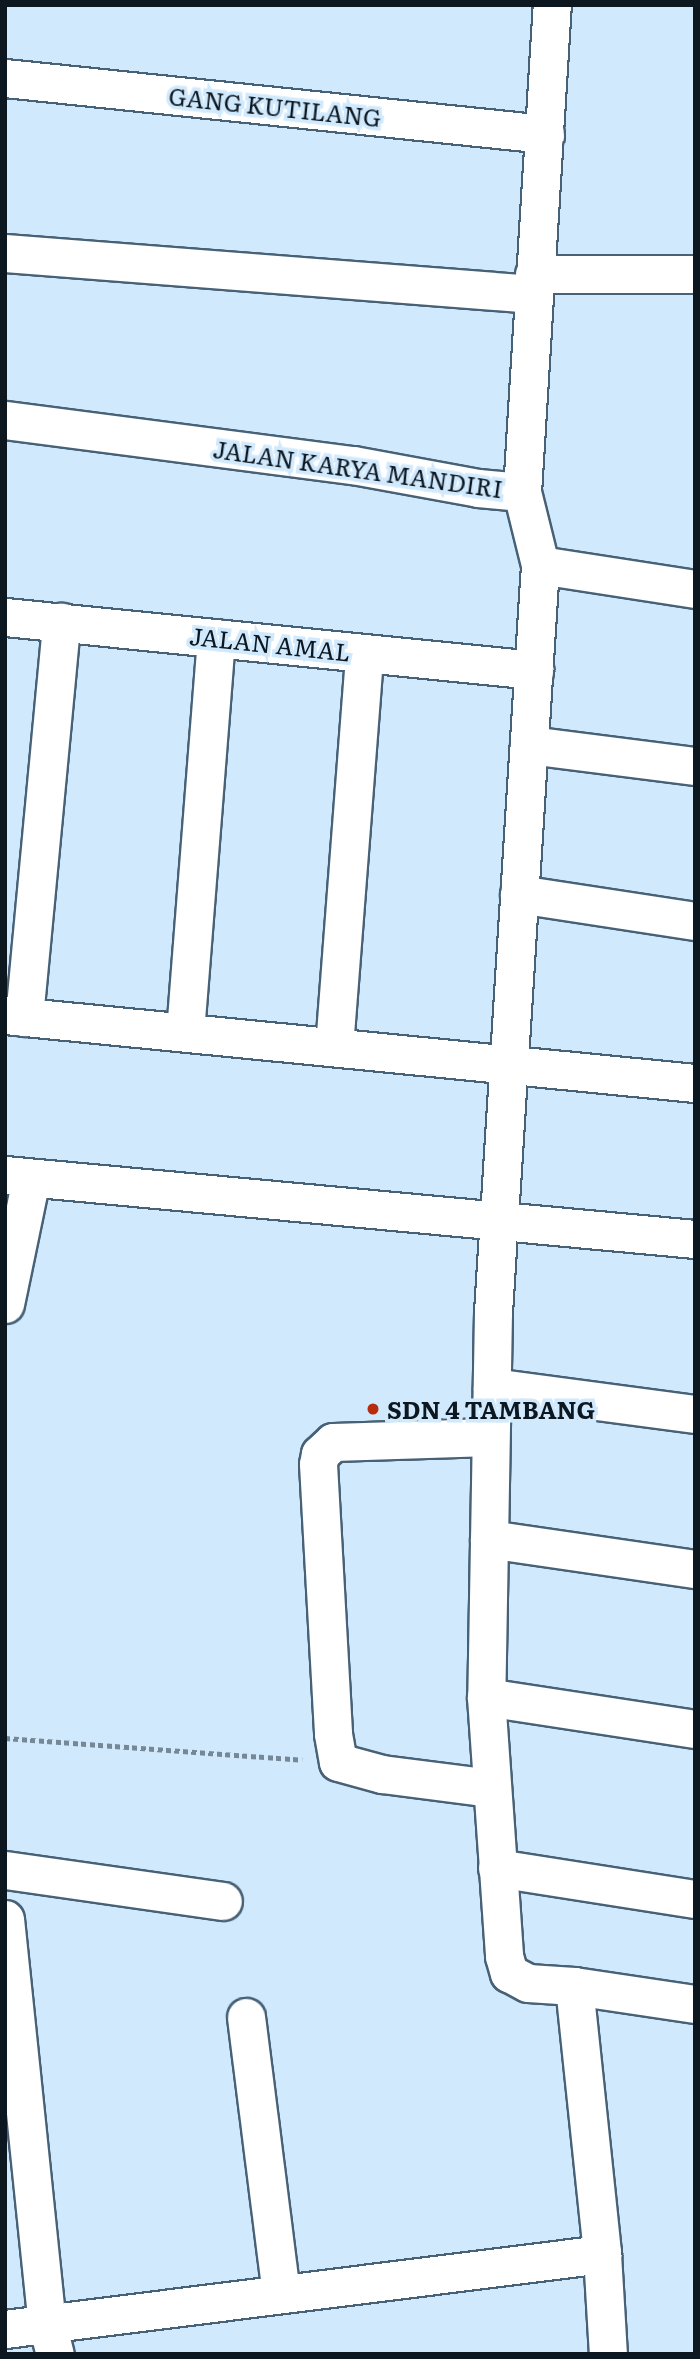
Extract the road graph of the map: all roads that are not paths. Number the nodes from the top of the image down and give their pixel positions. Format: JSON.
{"nodes":[{"id":1,"x":552,"y":5,"type":"edge"},
{"id":2,"x":5,"y":78,"type":"edge"},
{"id":3,"x":545,"y":134,"type":"junction"},
{"id":4,"x":5,"y":253,"type":"edge"},
{"id":5,"x":695,"y":274,"type":"edge"},
{"id":6,"x":533,"y":284,"type":"junction"},
{"id":7,"x":5,"y":420,"type":"edge"},
{"id":8,"x":522,"y":492,"type":"junction"},
{"id":9,"x":540,"y":565,"type":"junction"},
{"id":10,"x":695,"y":589,"type":"edge"},
{"id":11,"x":5,"y":617,"type":"edge"},
{"id":12,"x":61,"y":622,"type":"junction"},
{"id":13,"x":216,"y":638,"type":"junction"},
{"id":14,"x":364,"y":653,"type":"junction"},
{"id":15,"x":534,"y":670,"type":"junction"},
{"id":16,"x":529,"y":745,"type":"junction"},
{"id":17,"x":695,"y":766,"type":"edge"},
{"id":18,"x":519,"y":894,"type":"junction"},
{"id":19,"x":695,"y":921,"type":"edge"},
{"id":20,"x":15,"y":1016,"type":"edge"},
{"id":21,"x":185,"y":1032,"type":"junction"},
{"id":22,"x":334,"y":1047,"type":"junction"},
{"id":23,"x":509,"y":1064,"type":"junction"},
{"id":24,"x":695,"y":1083,"type":"edge"},
{"id":25,"x":18,"y":1177,"type":"edge"},
{"id":26,"x":498,"y":1220,"type":"junction"},
{"id":27,"x":695,"y":1239,"type":"edge"},
{"id":28,"x":5,"y":1304,"type":"edge"},
{"id":29,"x":492,"y":1387,"type":"junction"},
{"id":30,"x":695,"y":1414,"type":"edge"},
{"id":31,"x":491,"y":1437,"type":"junction"},
{"id":32,"x":489,"y":1539,"type":"junction"},
{"id":33,"x":695,"y":1569,"type":"edge"},
{"id":34,"x":486,"y":1697,"type":"junction"},
{"id":35,"x":695,"y":1729,"type":"edge"},
{"id":36,"x":492,"y":1788,"type":"junction"},
{"id":37,"x":497,"y":1868,"type":"junction"},
{"id":38,"x":5,"y":1870,"type":"edge"},
{"id":39,"x":695,"y":1899,"type":"edge"},
{"id":40,"x":223,"y":1901,"type":"dead end"},
{"id":41,"x":5,"y":1919,"type":"edge"},
{"id":42,"x":574,"y":1986,"type":"junction"},
{"id":43,"x":695,"y":2004,"type":"edge"},
{"id":44,"x":246,"y":2017,"type":"dead end"},
{"id":45,"x":20,"y":2195,"type":"edge"},
{"id":46,"x":602,"y":2255,"type":"junction"},
{"id":47,"x":281,"y":2294,"type":"junction"},
{"id":48,"x":5,"y":2329,"type":"edge"},
{"id":49,"x":51,"y":2338,"type":"edge"},
{"id":50,"x":608,"y":2354,"type":"edge"}],
"edges":[{"from":1,"to":3,"type":"street"},
{"from":2,"to":3,"type":"street","name":"GANG KUTILANG"},
{"from":3,"to":6,"type":"street"},
{"from":4,"to":6,"type":"street"},
{"from":5,"to":6,"type":"street"},
{"from":6,"to":8,"type":"street"},
{"from":7,"to":8,"type":"street","name":"JALAN KARYA MANDIRI"},
{"from":8,"to":9,"type":"street","name":"JALAN KARYA MANDIRI"},
{"from":9,"to":10,"type":"street"},
{"from":9,"to":15,"type":"street","name":"JALAN KARYA MANDIRI"},
{"from":11,"to":12,"type":"street","name":"JALAN AMAL"},
{"from":12,"to":13,"type":"street","name":"JALAN AMAL"},
{"from":12,"to":20,"type":"street"},
{"from":13,"to":14,"type":"street","name":"JALAN AMAL"},
{"from":13,"to":21,"type":"street"},
{"from":14,"to":15,"type":"street","name":"JALAN AMAL"},
{"from":14,"to":22,"type":"street"},
{"from":15,"to":16,"type":"street","name":"JALAN KARYA MANDIRI"},
{"from":16,"to":17,"type":"street"},
{"from":16,"to":18,"type":"street","name":"JALAN KARYA MANDIRI"},
{"from":18,"to":19,"type":"street"},
{"from":18,"to":23,"type":"street","name":"JALAN KARYA MANDIRI"},
{"from":20,"to":21,"type":"street"},
{"from":21,"to":22,"type":"street"},
{"from":22,"to":23,"type":"street"},
{"from":23,"to":24,"type":"street"},
{"from":23,"to":26,"type":"street","name":"JALAN KARYA MANDIRI"},
{"from":25,"to":26,"type":"street"},
{"from":25,"to":28,"type":"street"},
{"from":26,"to":27,"type":"street"},
{"from":26,"to":29,"type":"street","name":"JALAN KARYA MANDIRI"},
{"from":29,"to":30,"type":"street"},
{"from":29,"to":31,"type":"street","name":"JALAN KARYA MANDIRI"},
{"from":31,"to":32,"type":"street","name":"JALAN KARYA MANDIRI"},
{"from":31,"to":36,"type":"street"},
{"from":32,"to":33,"type":"street"},
{"from":32,"to":34,"type":"street","name":"JALAN KARYA MANDIRI"},
{"from":34,"to":35,"type":"street"},
{"from":34,"to":36,"type":"street","name":"JALAN KARYA MANDIRI"},
{"from":36,"to":37,"type":"street","name":"JALAN KARYA MANDIRI"},
{"from":37,"to":39,"type":"street"},
{"from":37,"to":42,"type":"street","name":"JALAN KARYA MANDIRI"},
{"from":38,"to":40,"type":"street"},
{"from":41,"to":45,"type":"street"},
{"from":42,"to":43,"type":"street"},
{"from":42,"to":46,"type":"street"},
{"from":44,"to":47,"type":"street"},
{"from":45,"to":49,"type":"street"},
{"from":46,"to":47,"type":"street"},
{"from":46,"to":50,"type":"street"},
{"from":47,"to":49,"type":"street"},
{"from":48,"to":49,"type":"street"}]}
